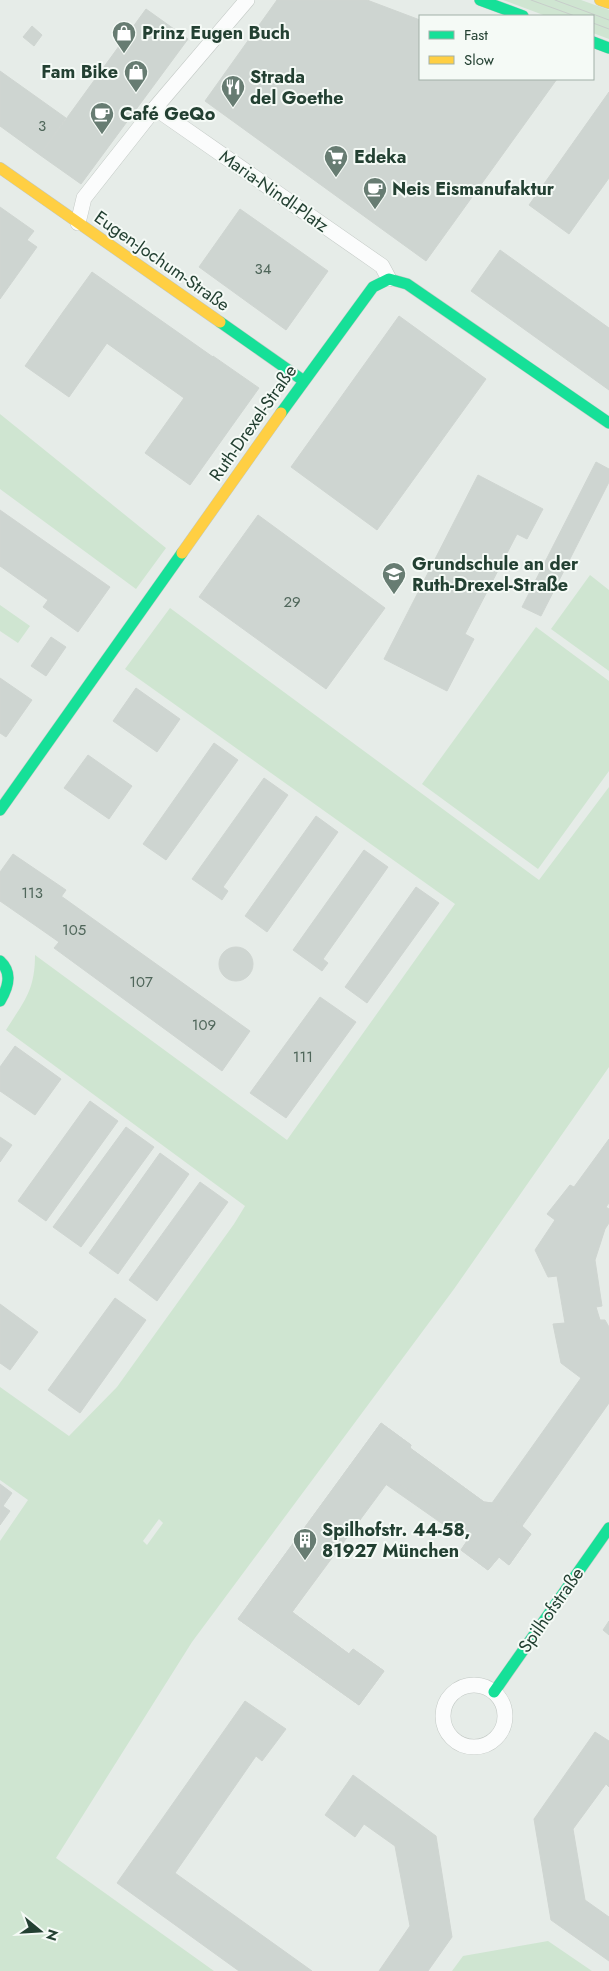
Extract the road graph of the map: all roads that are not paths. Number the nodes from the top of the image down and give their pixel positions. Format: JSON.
{"nodes":[{"id":1,"x":247,"y":0,"type":"edge"},
{"id":2,"x":480,"y":0,"type":"edge"},
{"id":3,"x":600,"y":0,"type":"edge"},
{"id":4,"x":609,"y":4,"type":"edge"},
{"id":5,"x":520,"y":15,"type":"edge"},
{"id":6,"x":594,"y":42,"type":"edge"},
{"id":7,"x":609,"y":48,"type":"edge"},
{"id":8,"x":155,"y":108,"type":"junction"},
{"id":9,"x":0,"y":168,"type":"edge"},
{"id":10,"x":78,"y":223,"type":"junction"},
{"id":11,"x":389,"y":279,"type":"junction"},
{"id":12,"x":304,"y":382,"type":"junction"},
{"id":13,"x":609,"y":423,"type":"edge"},
{"id":14,"x":0,"y":810,"type":"edge"},
{"id":15,"x":0,"y":961,"type":"edge"},
{"id":16,"x":0,"y":1001,"type":"edge"},
{"id":17,"x":609,"y":1528,"type":"edge"},
{"id":18,"x":494,"y":1692,"type":"junction"}],
"edges":[{"from":1,"to":8,"type":"street"},
{"from":2,"to":5,"type":"street"},
{"from":3,"to":4,"type":"street"},
{"from":6,"to":7,"type":"street"},
{"from":8,"to":10,"type":"street"},
{"from":8,"to":11,"type":"street","name":"Maria-Nindl-Platz"},
{"from":9,"to":10,"type":"street","name":"Eugen-Jochum-Straße"},
{"from":10,"to":12,"type":"street","name":"Eugen-Jochum-Straße"},
{"from":11,"to":12,"type":"street","name":"Ruth-Drexel-Straße"},
{"from":11,"to":13,"type":"street"},
{"from":12,"to":14,"type":"street","name":"Ruth-Drexel-Straße"},
{"from":15,"to":16,"type":"street"},
{"from":17,"to":18,"type":"street","name":"Spilhofstraße"},
{"from":18,"to":18,"type":"street"}]}
